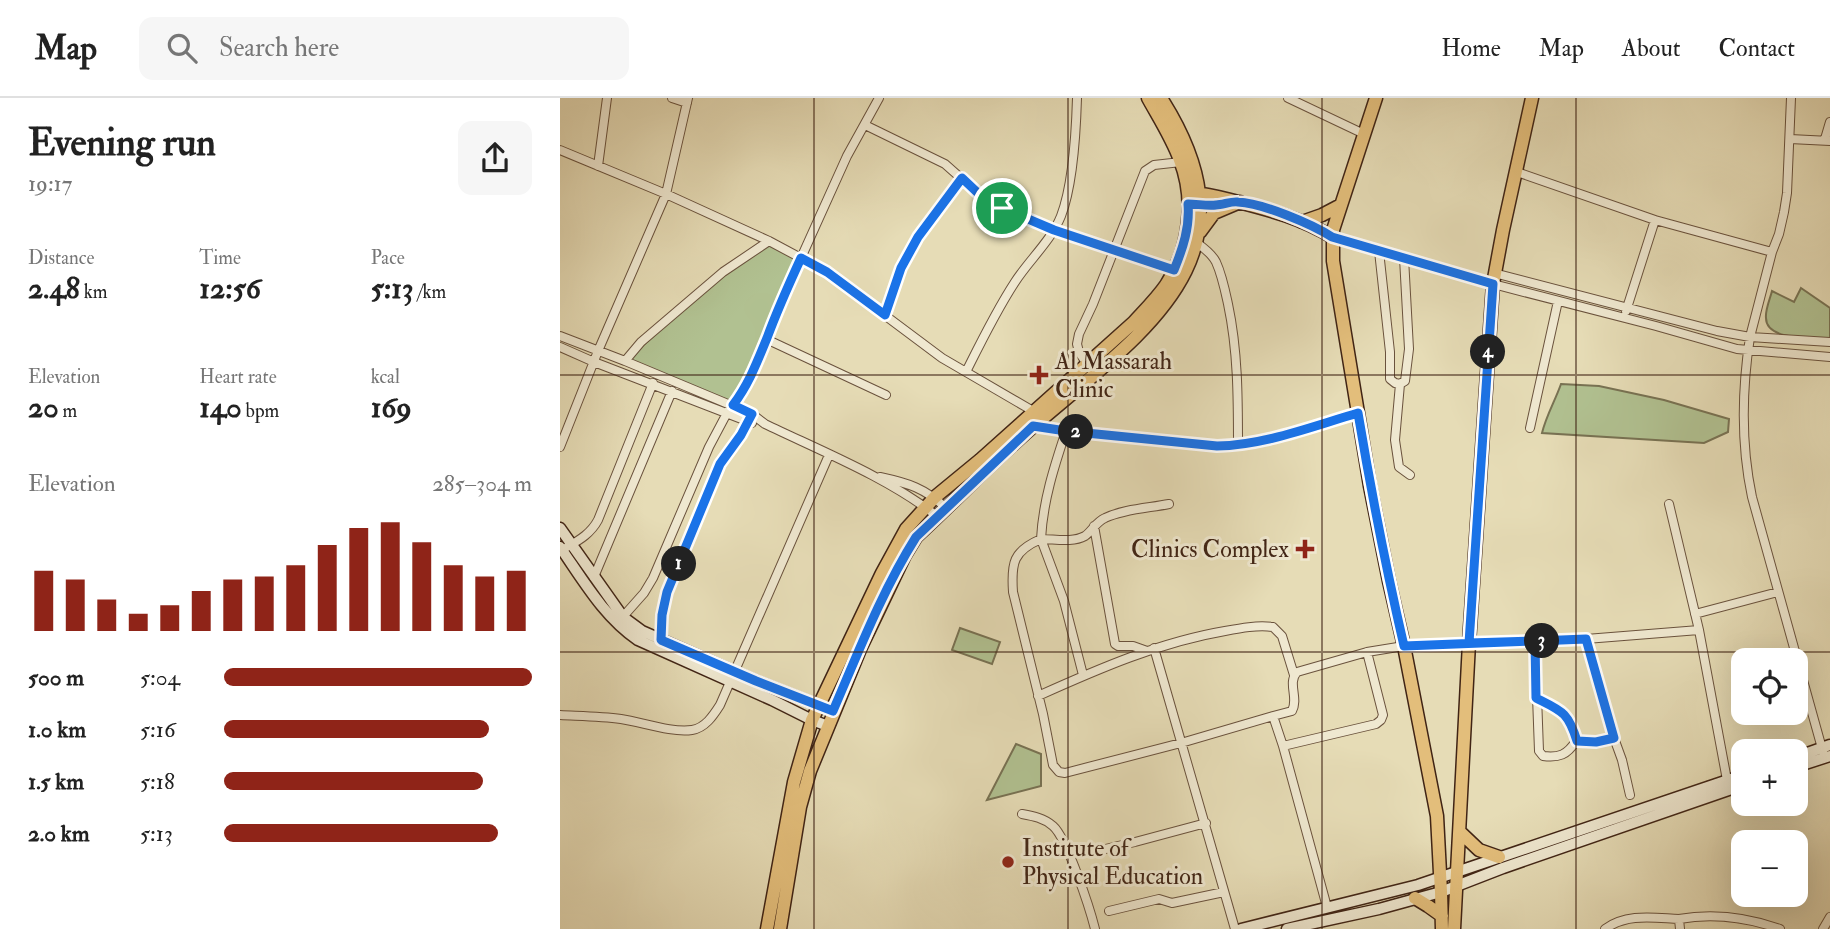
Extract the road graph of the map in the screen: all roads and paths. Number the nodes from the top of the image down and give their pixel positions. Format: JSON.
{"nodes":[{"id":1,"x":607,"y":98,"type":"edge"},
{"id":2,"x":671,"y":98,"type":"edge"},
{"id":3,"x":879,"y":98,"type":"edge"},
{"id":4,"x":1077,"y":98,"type":"edge"},
{"id":5,"x":1148,"y":98,"type":"edge"},
{"id":6,"x":1161,"y":98,"type":"edge"},
{"id":7,"x":1288,"y":98,"type":"edge"},
{"id":8,"x":1376,"y":98,"type":"edge"},
{"id":9,"x":1532,"y":98,"type":"edge"},
{"id":10,"x":1791,"y":98,"type":"edge"},
{"id":11,"x":688,"y":100,"type":"edge"},
{"id":12,"x":1830,"y":122,"type":"edge"},
{"id":13,"x":865,"y":125,"type":"junction"},
{"id":14,"x":1364,"y":134,"type":"junction"},
{"id":15,"x":1790,"y":139,"type":"junction"},
{"id":16,"x":1827,"y":140,"type":"edge"},
{"id":17,"x":560,"y":150,"type":"edge"},
{"id":18,"x":1187,"y":161,"type":"junction"},
{"id":19,"x":598,"y":166,"type":"junction"},
{"id":20,"x":1517,"y":172,"type":"junction"},
{"id":21,"x":962,"y":178,"type":"junction"},
{"id":22,"x":666,"y":194,"type":"junction"},
{"id":23,"x":1194,"y":198,"type":"junction"},
{"id":24,"x":1239,"y":202,"type":"junction"},
{"id":25,"x":1342,"y":205,"type":"junction"},
{"id":26,"x":1655,"y":220,"type":"junction"},
{"id":27,"x":1302,"y":222,"type":"junction"},
{"id":28,"x":1054,"y":230,"type":"junction"},
{"id":29,"x":1332,"y":237,"type":"junction"},
{"id":30,"x":1198,"y":238,"type":"junction"},
{"id":31,"x":769,"y":241,"type":"junction"},
{"id":32,"x":1113,"y":250,"type":"junction"},
{"id":33,"x":1379,"y":251,"type":"junction"},
{"id":34,"x":1772,"y":252,"type":"junction"},
{"id":35,"x":801,"y":258,"type":"junction"},
{"id":36,"x":1404,"y":258,"type":"junction"},
{"id":37,"x":1174,"y":270,"type":"junction"},
{"id":38,"x":1494,"y":278,"type":"junction"},
{"id":39,"x":1558,"y":301,"type":"junction"},
{"id":40,"x":1627,"y":307,"type":"junction"},
{"id":41,"x":885,"y":315,"type":"junction"},
{"id":42,"x":1624,"y":318,"type":"junction"},
{"id":43,"x":560,"y":336,"type":"edge"},
{"id":44,"x":1750,"y":337,"type":"junction"},
{"id":45,"x":766,"y":339,"type":"junction"},
{"id":46,"x":1830,"y":342,"type":"edge"},
{"id":47,"x":560,"y":347,"type":"edge"},
{"id":48,"x":598,"y":351,"type":"junction"},
{"id":49,"x":1748,"y":351,"type":"junction"},
{"id":50,"x":1830,"y":357,"type":"edge"},
{"id":51,"x":625,"y":361,"type":"junction"},
{"id":52,"x":594,"y":362,"type":"junction"},
{"id":53,"x":1087,"y":364,"type":"junction"},
{"id":54,"x":965,"y":372,"type":"junction"},
{"id":55,"x":653,"y":383,"type":"junction"},
{"id":56,"x":1400,"y":384,"type":"junction"},
{"id":57,"x":672,"y":391,"type":"junction"},
{"id":58,"x":886,"y":395,"type":"dead end"},
{"id":59,"x":730,"y":409,"type":"junction"},
{"id":60,"x":1033,"y":411,"type":"junction"},
{"id":61,"x":1358,"y":413,"type":"junction"},
{"id":62,"x":750,"y":418,"type":"junction"},
{"id":63,"x":1033,"y":426,"type":"junction"},
{"id":64,"x":1530,"y":428,"type":"dead end"},
{"id":65,"x":1066,"y":431,"type":"junction"},
{"id":66,"x":1238,"y":446,"type":"junction"},
{"id":67,"x":560,"y":447,"type":"edge"},
{"id":68,"x":829,"y":454,"type":"junction"},
{"id":69,"x":1410,"y":475,"type":"dead end"},
{"id":70,"x":873,"y":476,"type":"junction"},
{"id":71,"x":930,"y":502,"type":"junction"},
{"id":72,"x":1169,"y":504,"type":"dead end"},
{"id":73,"x":1669,"y":504,"type":"dead end"},
{"id":74,"x":942,"y":513,"type":"junction"},
{"id":75,"x":1094,"y":526,"type":"junction"},
{"id":76,"x":560,"y":528,"type":"edge"},
{"id":77,"x":1041,"y":539,"type":"junction"},
{"id":78,"x":564,"y":547,"type":"edge"},
{"id":79,"x":594,"y":577,"type":"junction"},
{"id":80,"x":1778,"y":592,"type":"junction"},
{"id":81,"x":1695,"y":614,"type":"junction"},
{"id":82,"x":620,"y":620,"type":"junction"},
{"id":83,"x":1699,"y":630,"type":"junction"},
{"id":84,"x":1586,"y":639,"type":"junction"},
{"id":85,"x":661,"y":640,"type":"junction"},
{"id":86,"x":1535,"y":641,"type":"junction"},
{"id":87,"x":1469,"y":643,"type":"junction"},
{"id":88,"x":1404,"y":646,"type":"junction"},
{"id":89,"x":1151,"y":650,"type":"junction"},
{"id":90,"x":1367,"y":652,"type":"junction"},
{"id":91,"x":1293,"y":675,"type":"junction"},
{"id":92,"x":732,"y":676,"type":"junction"},
{"id":93,"x":1083,"y":676,"type":"junction"},
{"id":94,"x":1038,"y":696,"type":"junction"},
{"id":95,"x":1536,"y":698,"type":"junction"},
{"id":96,"x":818,"y":705,"type":"junction"},
{"id":97,"x":833,"y":711,"type":"junction"},
{"id":98,"x":560,"y":715,"type":"edge"},
{"id":99,"x":1273,"y":716,"type":"junction"},
{"id":100,"x":812,"y":720,"type":"junction"},
{"id":101,"x":828,"y":726,"type":"junction"},
{"id":102,"x":1614,"y":738,"type":"junction"},
{"id":103,"x":1577,"y":741,"type":"junction"},
{"id":104,"x":1181,"y":743,"type":"junction"},
{"id":105,"x":1283,"y":746,"type":"junction"},
{"id":106,"x":1827,"y":752,"type":"edge"},
{"id":107,"x":1808,"y":755,"type":"edge"},
{"id":108,"x":1808,"y":761,"type":"edge"},
{"id":109,"x":1731,"y":779,"type":"edge"},
{"id":110,"x":1727,"y":780,"type":"junction"},
{"id":111,"x":1731,"y":789,"type":"edge"},
{"id":112,"x":1630,"y":795,"type":"dead end"},
{"id":113,"x":1022,"y":814,"type":"dead end"},
{"id":114,"x":1437,"y":816,"type":"junction"},
{"id":115,"x":1460,"y":816,"type":"junction"},
{"id":116,"x":1206,"y":823,"type":"junction"},
{"id":117,"x":1460,"y":832,"type":"junction"},
{"id":118,"x":1101,"y":850,"type":"dead end"},
{"id":119,"x":1500,"y":857,"type":"junction"},
{"id":120,"x":785,"y":866,"type":"junction"},
{"id":121,"x":1457,"y":872,"type":"junction"},
{"id":122,"x":1440,"y":877,"type":"junction"},
{"id":123,"x":1456,"y":887,"type":"junction"},
{"id":124,"x":1224,"y":892,"type":"junction"},
{"id":125,"x":1441,"y":892,"type":"junction"},
{"id":126,"x":1415,"y":898,"type":"junction"},
{"id":127,"x":1327,"y":907,"type":"junction"},
{"id":128,"x":1109,"y":911,"type":"dead end"},
{"id":129,"x":1679,"y":919,"type":"junction"},
{"id":130,"x":1299,"y":921,"type":"junction"},
{"id":131,"x":1442,"y":923,"type":"edge"},
{"id":132,"x":767,"y":929,"type":"edge"},
{"id":133,"x":780,"y":929,"type":"edge"},
{"id":134,"x":1095,"y":929,"type":"edge"},
{"id":135,"x":1236,"y":929,"type":"edge"},
{"id":136,"x":1241,"y":929,"type":"edge"},
{"id":137,"x":1288,"y":929,"type":"edge"},
{"id":138,"x":1454,"y":929,"type":"edge"},
{"id":139,"x":1605,"y":929,"type":"edge"},
{"id":140,"x":1679,"y":929,"type":"edge"},
{"id":141,"x":1780,"y":929,"type":"edge"}],
"edges":[{"from":1,"to":19,"type":"street"},
{"from":2,"to":11,"type":"street"},
{"from":3,"to":13,"type":"street"},
{"from":4,"to":28,"type":"street"},
{"from":5,"to":18,"type":"main road"},
{"from":6,"to":18,"type":"main road"},
{"from":7,"to":14,"type":"street"},
{"from":8,"to":14,"type":"main road"},
{"from":9,"to":20,"type":"main road"},
{"from":10,"to":15,"type":"street"},
{"from":11,"to":22,"type":"street"},
{"from":12,"to":16,"type":"street"},
{"from":13,"to":21,"type":"street"},
{"from":13,"to":35,"type":"street"},
{"from":14,"to":25,"type":"main road"},
{"from":15,"to":16,"type":"street"},
{"from":15,"to":34,"type":"street"},
{"from":17,"to":19,"type":"street"},
{"from":18,"to":23,"type":"main road"},
{"from":18,"to":24,"type":"main road"},
{"from":18,"to":32,"type":"street"},
{"from":19,"to":22,"type":"street"},
{"from":20,"to":26,"type":"street"},
{"from":20,"to":38,"type":"main road"},
{"from":21,"to":28,"type":"street"},
{"from":21,"to":41,"type":"street"},
{"from":22,"to":31,"type":"street"},
{"from":22,"to":48,"type":"street"},
{"from":23,"to":24,"type":"main road"},
{"from":23,"to":30,"type":"main road"},
{"from":23,"to":37,"type":"main road"},
{"from":24,"to":27,"type":"main road"},
{"from":24,"to":30,"type":"main road"},
{"from":25,"to":27,"type":"main road"},
{"from":25,"to":29,"type":"main road"},
{"from":26,"to":34,"type":"street"},
{"from":26,"to":40,"type":"street"},
{"from":27,"to":29,"type":"main road"},
{"from":28,"to":32,"type":"street"},
{"from":28,"to":54,"type":"street"},
{"from":29,"to":33,"type":"street"},
{"from":29,"to":61,"type":"main road"},
{"from":30,"to":63,"type":"main road"},
{"from":30,"to":66,"type":"street"},
{"from":31,"to":35,"type":"street"},
{"from":31,"to":51,"type":"street"},
{"from":32,"to":37,"type":"street"},
{"from":32,"to":53,"type":"street"},
{"from":33,"to":36,"type":"street"},
{"from":33,"to":56,"type":"street"},
{"from":34,"to":44,"type":"street"},
{"from":35,"to":41,"type":"street"},
{"from":35,"to":45,"type":"street"},
{"from":36,"to":38,"type":"street"},
{"from":36,"to":56,"type":"street"},
{"from":37,"to":53,"type":"main road"},
{"from":38,"to":39,"type":"street"},
{"from":38,"to":40,"type":"street"},
{"from":38,"to":87,"type":"main road"},
{"from":39,"to":42,"type":"street"},
{"from":39,"to":64,"type":"street"},
{"from":40,"to":42,"type":"street"},
{"from":40,"to":44,"type":"street"},
{"from":41,"to":54,"type":"street"},
{"from":42,"to":49,"type":"street"},
{"from":43,"to":48,"type":"street"},
{"from":44,"to":46,"type":"street"},
{"from":44,"to":49,"type":"street"},
{"from":45,"to":58,"type":"street"},
{"from":45,"to":59,"type":"street"},
{"from":47,"to":52,"type":"street"},
{"from":48,"to":51,"type":"street"},
{"from":48,"to":52,"type":"street"},
{"from":49,"to":50,"type":"street"},
{"from":49,"to":80,"type":"street"},
{"from":51,"to":59,"type":"street"},
{"from":52,"to":55,"type":"street"},
{"from":52,"to":67,"type":"street"},
{"from":53,"to":60,"type":"main road"},
{"from":54,"to":60,"type":"street"},
{"from":55,"to":57,"type":"street"},
{"from":55,"to":78,"type":"street"},
{"from":56,"to":69,"type":"street"},
{"from":57,"to":59,"type":"street"},
{"from":57,"to":79,"type":"street"},
{"from":59,"to":62,"type":"street"},
{"from":59,"to":82,"type":"street"},
{"from":60,"to":71,"type":"main road"},
{"from":61,"to":66,"type":"street"},
{"from":61,"to":88,"type":"main road"},
{"from":62,"to":68,"type":"street"},
{"from":62,"to":85,"type":"street"},
{"from":63,"to":65,"type":"street"},
{"from":63,"to":74,"type":"main road"},
{"from":65,"to":66,"type":"street"},
{"from":65,"to":77,"type":"street"},
{"from":68,"to":70,"type":"street"},
{"from":68,"to":92,"type":"street"},
{"from":70,"to":71,"type":"street"},
{"from":70,"to":71,"type":"street"},
{"from":71,"to":74,"type":"street"},
{"from":71,"to":74,"type":"street"},
{"from":71,"to":96,"type":"main road"},
{"from":72,"to":75,"type":"street"},
{"from":73,"to":81,"type":"street"},
{"from":74,"to":97,"type":"main road"},
{"from":75,"to":77,"type":"street"},
{"from":75,"to":89,"type":"street"},
{"from":76,"to":78,"type":"main road"},
{"from":77,"to":93,"type":"street"},
{"from":77,"to":94,"type":"street"},
{"from":78,"to":79,"type":"main road"},
{"from":78,"to":82,"type":"main road"},
{"from":79,"to":82,"type":"main road"},
{"from":80,"to":81,"type":"street"},
{"from":80,"to":106,"type":"street"},
{"from":81,"to":83,"type":"street"},
{"from":82,"to":85,"type":"main road"},
{"from":82,"to":92,"type":"main road"},
{"from":83,"to":84,"type":"street"},
{"from":83,"to":110,"type":"street"},
{"from":84,"to":86,"type":"street"},
{"from":84,"to":102,"type":"street"},
{"from":85,"to":92,"type":"main road"},
{"from":86,"to":87,"type":"street"},
{"from":86,"to":95,"type":"street"},
{"from":87,"to":88,"type":"street"},
{"from":87,"to":115,"type":"main road"},
{"from":88,"to":90,"type":"street"},
{"from":88,"to":114,"type":"main road"},
{"from":89,"to":91,"type":"street"},
{"from":89,"to":93,"type":"street"},
{"from":89,"to":104,"type":"street"},
{"from":90,"to":91,"type":"street"},
{"from":90,"to":105,"type":"street"},
{"from":91,"to":99,"type":"street"},
{"from":92,"to":96,"type":"main road"},
{"from":92,"to":98,"type":"street"},
{"from":92,"to":100,"type":"main road"},
{"from":93,"to":94,"type":"street"},
{"from":94,"to":104,"type":"street"},
{"from":95,"to":103,"type":"street"},
{"from":95,"to":103,"type":"street"},
{"from":96,"to":97,"type":"main road"},
{"from":96,"to":100,"type":"main road"},
{"from":97,"to":101,"type":"main road"},
{"from":99,"to":104,"type":"street"},
{"from":99,"to":105,"type":"street"},
{"from":100,"to":101,"type":"main road"},
{"from":100,"to":120,"type":"main road"},
{"from":101,"to":120,"type":"main road"},
{"from":102,"to":103,"type":"street"},
{"from":102,"to":112,"type":"street"},
{"from":104,"to":116,"type":"street"},
{"from":105,"to":127,"type":"street"},
{"from":106,"to":107,"type":"main road"},
{"from":106,"to":108,"type":"main road"},
{"from":109,"to":110,"type":"main road"},
{"from":110,"to":119,"type":"main road"},
{"from":111,"to":123,"type":"main road"},
{"from":113,"to":134,"type":"street"},
{"from":114,"to":115,"type":"main road"},
{"from":114,"to":122,"type":"main road"},
{"from":115,"to":117,"type":"main road"},
{"from":116,"to":118,"type":"street"},
{"from":116,"to":124,"type":"street"},
{"from":117,"to":119,"type":"main road"},
{"from":117,"to":121,"type":"main road"},
{"from":119,"to":121,"type":"main road"},
{"from":120,"to":132,"type":"main road"},
{"from":120,"to":133,"type":"main road"},
{"from":121,"to":122,"type":"main road"},
{"from":121,"to":123,"type":"main road"},
{"from":122,"to":125,"type":"main road"},
{"from":122,"to":127,"type":"main road"},
{"from":123,"to":125,"type":"main road"},
{"from":123,"to":138,"type":"main road"},
{"from":124,"to":128,"type":"street"},
{"from":124,"to":135,"type":"street"},
{"from":125,"to":126,"type":"main road"},
{"from":125,"to":131,"type":"main road"},
{"from":126,"to":130,"type":"main road"},
{"from":126,"to":131,"type":"main road"},
{"from":127,"to":130,"type":"main road"},
{"from":129,"to":139,"type":"street"},
{"from":129,"to":140,"type":"street"},
{"from":129,"to":141,"type":"street"},
{"from":130,"to":136,"type":"main road"},
{"from":130,"to":137,"type":"main road"}]}
